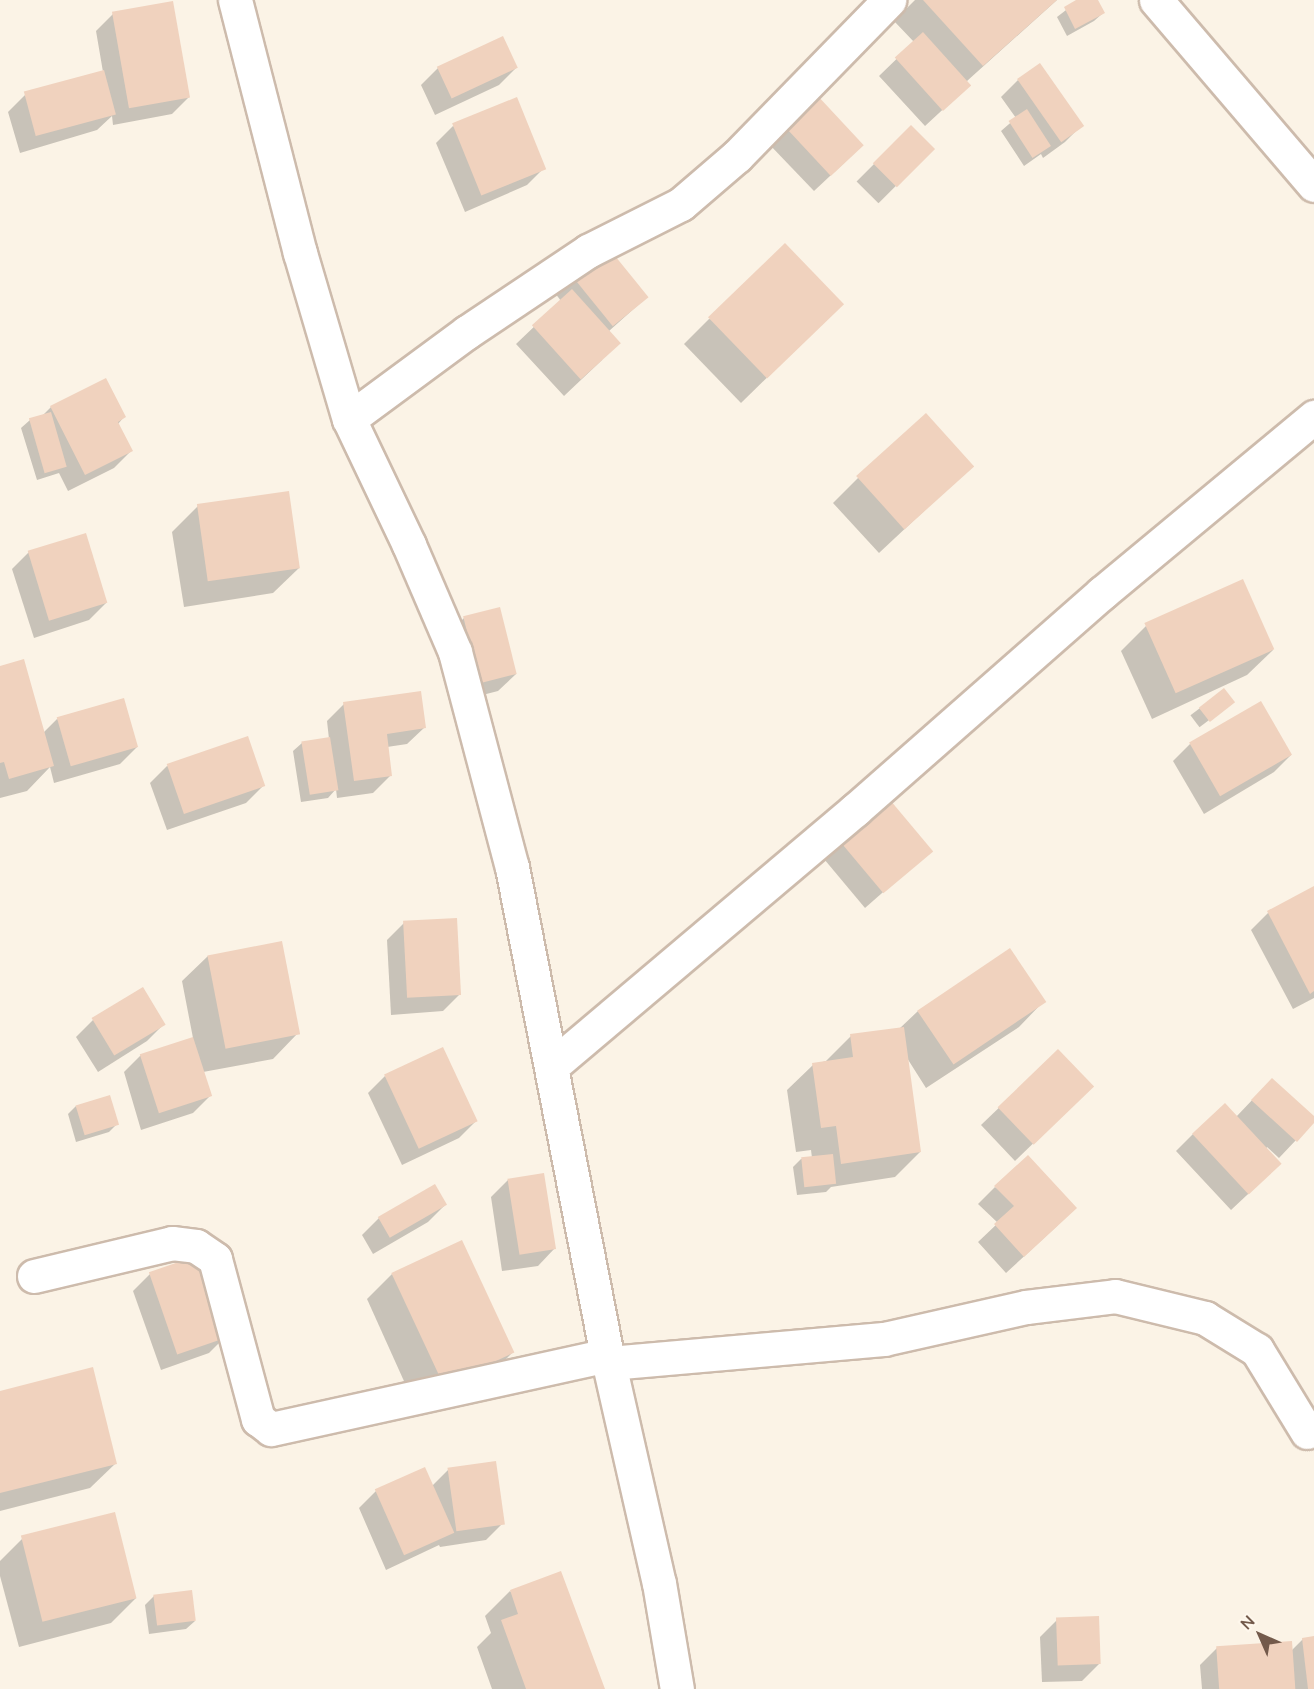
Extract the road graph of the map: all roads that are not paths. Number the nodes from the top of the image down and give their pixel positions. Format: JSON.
{"nodes":[{"id":1,"x":235,"y":0,"type":"edge"},
{"id":2,"x":889,"y":0,"type":"edge"},
{"id":3,"x":1156,"y":0,"type":"edge"},
{"id":4,"x":1314,"y":184,"type":"edge"},
{"id":5,"x":1314,"y":417,"type":"edge"},
{"id":6,"x":349,"y":419,"type":"junction"},
{"id":7,"x":552,"y":1066,"type":"junction"},
{"id":8,"x":34,"y":1276,"type":"dead end"},
{"id":9,"x":608,"y":1359,"type":"junction"},
{"id":10,"x":1307,"y":1432,"type":"dead end"},
{"id":11,"x":677,"y":1689,"type":"edge"}],
"edges":[{"from":1,"to":6,"type":"street"},
{"from":2,"to":6,"type":"street"},
{"from":3,"to":4,"type":"street"},
{"from":5,"to":7,"type":"street"},
{"from":6,"to":7,"type":"street"},
{"from":7,"to":9,"type":"street"},
{"from":8,"to":9,"type":"street"},
{"from":9,"to":10,"type":"street"},
{"from":9,"to":11,"type":"street"}]}
